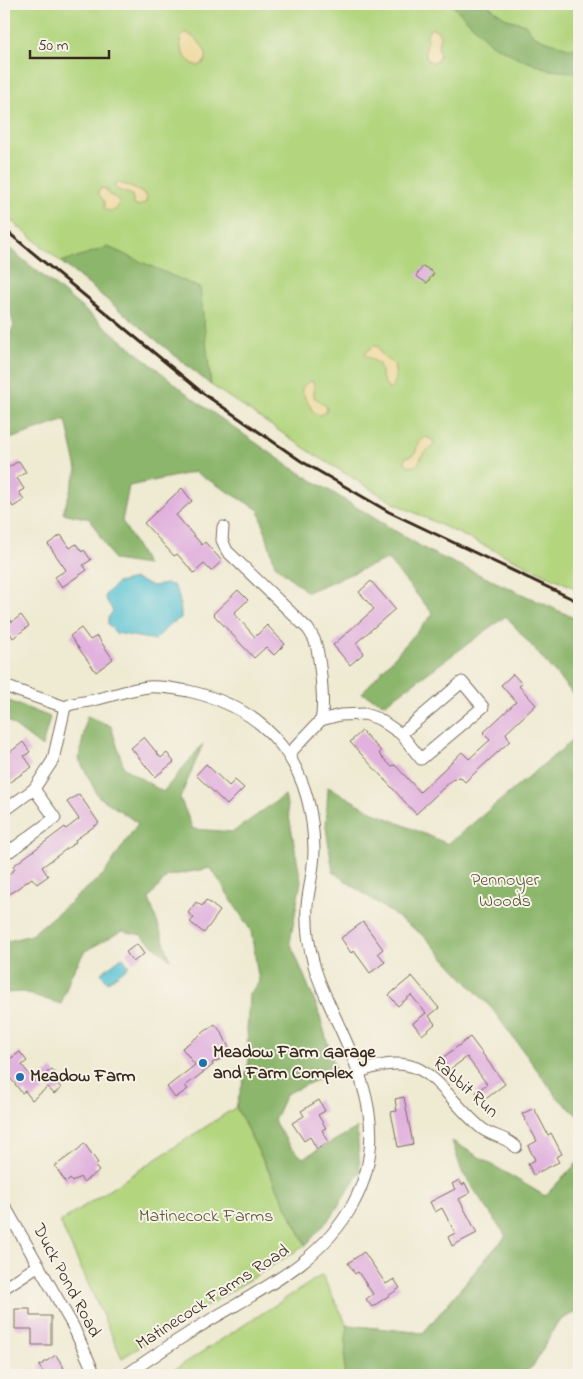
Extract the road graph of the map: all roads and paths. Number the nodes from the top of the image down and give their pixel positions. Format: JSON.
{"nodes":[{"id":1,"x":223,"y":527,"type":"dead end"},
{"id":2,"x":4,"y":686,"type":"edge"},
{"id":3,"x":65,"y":707,"type":"junction"},
{"id":4,"x":321,"y":720,"type":"junction"},
{"id":5,"x":400,"y":734,"type":"junction"},
{"id":6,"x":289,"y":754,"type":"junction"},
{"id":7,"x":34,"y":789,"type":"junction"},
{"id":8,"x":4,"y":811,"type":"edge"},
{"id":9,"x":4,"y":842,"type":"edge"},
{"id":10,"x":360,"y":1072,"type":"junction"},
{"id":11,"x":516,"y":1147,"type":"dead end"},
{"id":12,"x":4,"y":1205,"type":"edge"},
{"id":13,"x":39,"y":1265,"type":"junction"},
{"id":14,"x":4,"y":1288,"type":"edge"},
{"id":15,"x":95,"y":1375,"type":"edge"},
{"id":16,"x":126,"y":1375,"type":"edge"}],
"edges":[{"from":1,"to":4,"type":"street"},
{"from":2,"to":3,"type":"street"},
{"from":3,"to":6,"type":"street","name":"Matinecock Farms Road"},
{"from":3,"to":7,"type":"street"},
{"from":4,"to":5,"type":"street"},
{"from":4,"to":6,"type":"street"},
{"from":5,"to":5,"type":"street"},
{"from":6,"to":10,"type":"street","name":"Matinecock Farms Road"},
{"from":7,"to":8,"type":"street"},
{"from":7,"to":9,"type":"street"},
{"from":10,"to":11,"type":"street","name":"Rabbit Run"},
{"from":10,"to":16,"type":"street","name":"Matinecock Farms Road"},
{"from":12,"to":13,"type":"street","name":"Duck Pond Road"},
{"from":13,"to":14,"type":"street"},
{"from":13,"to":15,"type":"street","name":"Duck Pond Road"}]}
